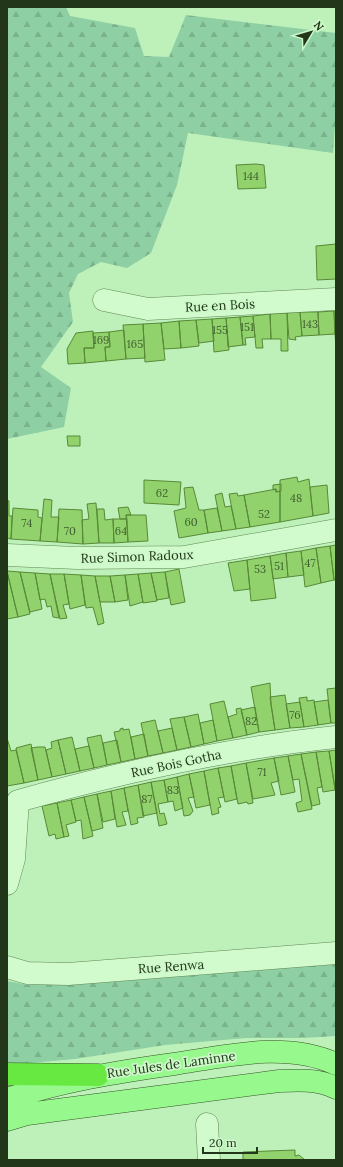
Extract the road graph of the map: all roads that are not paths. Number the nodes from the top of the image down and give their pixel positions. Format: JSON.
{"nodes":[{"id":1,"x":336,"y":299,"type":"edge"},
{"id":2,"x":104,"y":300,"type":"dead end"},
{"id":3,"x":336,"y":530,"type":"edge"},
{"id":4,"x":7,"y":555,"type":"edge"},
{"id":5,"x":336,"y":737,"type":"edge"},
{"id":6,"x":13,"y":802,"type":"edge"},
{"id":7,"x":7,"y":884,"type":"edge"},
{"id":8,"x":336,"y":952,"type":"edge"},
{"id":9,"x":9,"y":966,"type":"edge"},
{"id":10,"x":336,"y":1064,"type":"edge"},
{"id":11,"x":7,"y":1074,"type":"edge"},
{"id":12,"x":98,"y":1075,"type":"junction"},
{"id":13,"x":336,"y":1088,"type":"edge"},
{"id":14,"x":7,"y":1099,"type":"edge"},
{"id":15,"x":7,"y":1120,"type":"edge"},
{"id":16,"x":207,"y":1124,"type":"dead end"},
{"id":17,"x":209,"y":1160,"type":"edge"}],
"edges":[{"from":1,"to":2,"type":"street","name":"Rue en Bois"},
{"from":3,"to":4,"type":"street","name":"Rue Simon Radoux"},
{"from":5,"to":6,"type":"street","name":"Rue Bois Gotha"},
{"from":6,"to":7,"type":"street","name":"Rue Bois Gotha"},
{"from":8,"to":9,"type":"street","name":"Rue Renwa"},
{"from":10,"to":12,"type":"main road","name":"Rue Jules de Laminne"},
{"from":11,"to":12,"type":"highway"},
{"from":12,"to":14,"type":"main road","name":"Rue Jules de Laminne"},
{"from":13,"to":15,"type":"main road"},
{"from":16,"to":17,"type":"street"}]}
